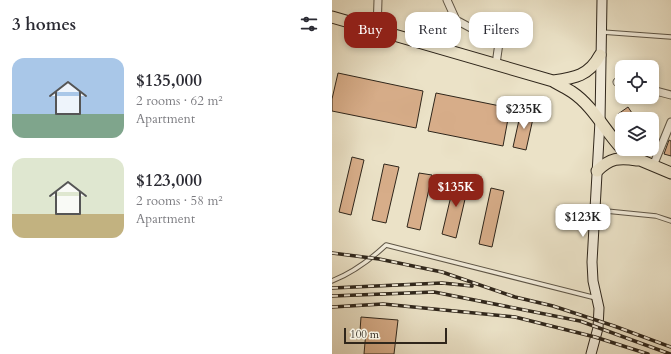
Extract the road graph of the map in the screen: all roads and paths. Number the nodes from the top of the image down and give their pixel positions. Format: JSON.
{"nodes":[{"id":1,"x":378,"y":0,"type":"edge"},
{"id":2,"x":447,"y":0,"type":"edge"},
{"id":3,"x":602,"y":0,"type":"edge"},
{"id":4,"x":378,"y":12,"type":"edge"},
{"id":5,"x":332,"y":17,"type":"edge"},
{"id":6,"x":344,"y":21,"type":"edge"},
{"id":7,"x":600,"y":32,"type":"junction"},
{"id":8,"x":397,"y":37,"type":"edge"},
{"id":9,"x":671,"y":37,"type":"edge"},
{"id":10,"x":600,"y":55,"type":"junction"},
{"id":11,"x":496,"y":64,"type":"junction"},
{"id":12,"x":553,"y":81,"type":"junction"},
{"id":13,"x":659,"y":92,"type":"edge"},
{"id":14,"x":671,"y":95,"type":"edge"},
{"id":15,"x":600,"y":121,"type":"junction"},
{"id":16,"x":670,"y":125,"type":"edge"},
{"id":17,"x":615,"y":141,"type":"edge"},
{"id":18,"x":633,"y":156,"type":"edge"},
{"id":19,"x":640,"y":160,"type":"junction"},
{"id":20,"x":653,"y":166,"type":"junction"},
{"id":21,"x":597,"y":171,"type":"junction"},
{"id":22,"x":671,"y":173,"type":"edge"},
{"id":23,"x":595,"y":210,"type":"junction"},
{"id":24,"x":671,"y":221,"type":"edge"},
{"id":25,"x":332,"y":281,"type":"edge"},
{"id":26,"x":597,"y":298,"type":"junction"},
{"id":27,"x":591,"y":354,"type":"edge"}],
"edges":[{"from":1,"to":4,"type":"street"},
{"from":2,"to":11,"type":"street"},
{"from":3,"to":7,"type":"main road"},
{"from":5,"to":6,"type":"main road"},
{"from":7,"to":9,"type":"lane"},
{"from":7,"to":10,"type":"main road"},
{"from":8,"to":11,"type":"main road"},
{"from":10,"to":12,"type":"main road"},
{"from":10,"to":15,"type":"main road"},
{"from":11,"to":12,"type":"main road"},
{"from":12,"to":15,"type":"main road"},
{"from":13,"to":14,"type":"street"},
{"from":15,"to":17,"type":"main road"},
{"from":15,"to":21,"type":"main road"},
{"from":16,"to":20,"type":"street"},
{"from":18,"to":19,"type":"main road"},
{"from":19,"to":20,"type":"main road"},
{"from":19,"to":21,"type":"main road"},
{"from":20,"to":22,"type":"main road"},
{"from":21,"to":23,"type":"main road"},
{"from":23,"to":24,"type":"lane"},
{"from":23,"to":26,"type":"main road"},
{"from":25,"to":26,"type":"lane"},
{"from":26,"to":27,"type":"main road"}]}
